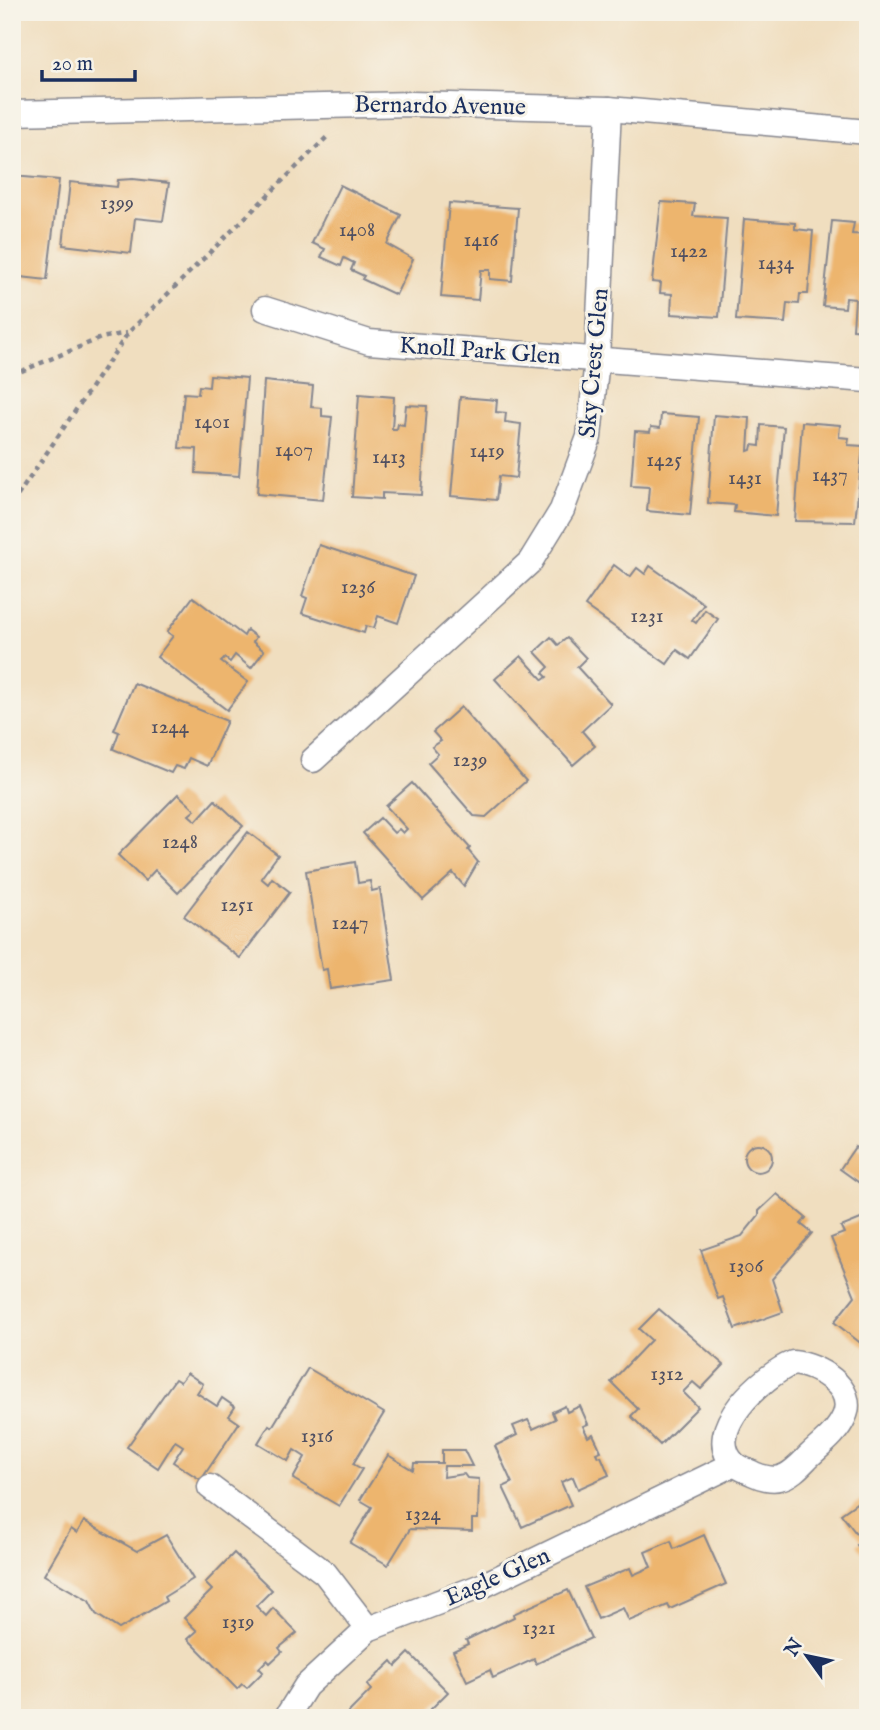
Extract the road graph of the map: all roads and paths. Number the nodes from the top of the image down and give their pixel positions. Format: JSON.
{"nodes":[{"id":1,"x":361,"y":103,"type":"junction"},
{"id":2,"x":609,"y":109,"type":"junction"},
{"id":3,"x":12,"y":113,"type":"edge"},
{"id":4,"x":868,"y":132,"type":"edge"},
{"id":5,"x":265,"y":309,"type":"dead end"},
{"id":6,"x":128,"y":332,"type":"junction"},
{"id":7,"x":597,"y":359,"type":"junction"},
{"id":8,"x":12,"y":376,"type":"edge"},
{"id":9,"x":868,"y":380,"type":"edge"},
{"id":10,"x":12,"y":504,"type":"edge"},
{"id":11,"x":313,"y":760,"type":"dead end"},
{"id":12,"x":734,"y":1464,"type":"junction"},
{"id":13,"x":210,"y":1487,"type":"dead end"},
{"id":14,"x":368,"y":1629,"type":"junction"},
{"id":15,"x":286,"y":1718,"type":"edge"}],
"edges":[{"from":1,"to":2,"type":"street","name":"Bernardo Avenue"},
{"from":1,"to":3,"type":"street","name":"Bernardo Avenue"},
{"from":1,"to":6,"type":"path"},
{"from":2,"to":4,"type":"street","name":"Bernardo Avenue"},
{"from":2,"to":7,"type":"street","name":"Sky Crest Glen"},
{"from":5,"to":7,"type":"street","name":"Knoll Park Glen"},
{"from":6,"to":8,"type":"path"},
{"from":6,"to":10,"type":"path"},
{"from":7,"to":9,"type":"street","name":"Knoll Park Glen"},
{"from":7,"to":11,"type":"street","name":"Sky Crest Glen"},
{"from":12,"to":12,"type":"street"},
{"from":12,"to":14,"type":"street","name":"Eagle Glen"},
{"from":13,"to":14,"type":"street"},
{"from":14,"to":15,"type":"street","name":"Eagle Glen"}]}
